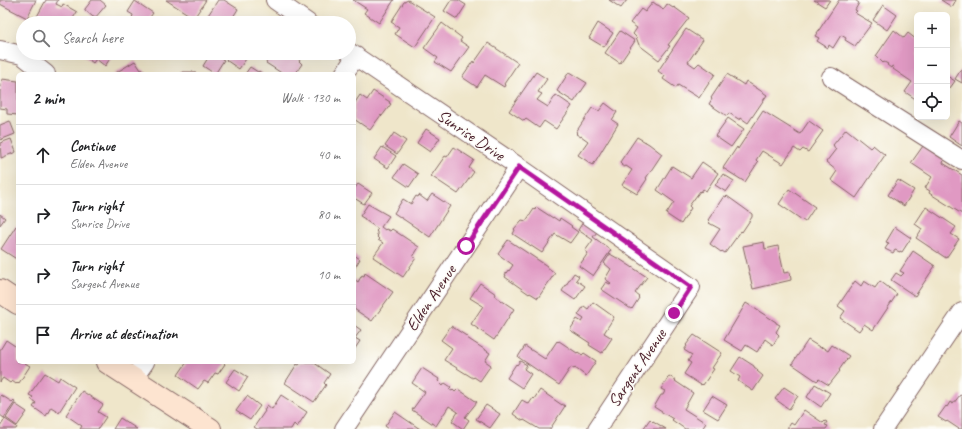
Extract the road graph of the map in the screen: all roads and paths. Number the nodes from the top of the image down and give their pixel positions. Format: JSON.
{"nodes":[{"id":1,"x":275,"y":0,"type":"edge"},
{"id":2,"x":298,"y":16,"type":"edge"},
{"id":3,"x":0,"y":50,"type":"edge"},
{"id":4,"x":16,"y":54,"type":"edge"},
{"id":5,"x":356,"y":57,"type":"edge"},
{"id":6,"x":28,"y":60,"type":"edge"},
{"id":7,"x":350,"y":60,"type":"edge"},
{"id":8,"x":43,"y":72,"type":"edge"},
{"id":9,"x":345,"y":72,"type":"edge"},
{"id":10,"x":830,"y":77,"type":"dead end"},
{"id":11,"x":962,"y":160,"type":"edge"},
{"id":12,"x":519,"y":167,"type":"junction"},
{"id":13,"x":691,"y":287,"type":"joint"},
{"id":14,"x":0,"y":291,"type":"edge"},
{"id":15,"x":16,"y":302,"type":"edge"},
{"id":16,"x":962,"y":312,"type":"edge"},
{"id":17,"x":114,"y":364,"type":"edge"},
{"id":18,"x":139,"y":371,"type":"edge"},
{"id":19,"x":210,"y":429,"type":"edge"},
{"id":20,"x":344,"y":429,"type":"edge"},
{"id":21,"x":597,"y":429,"type":"edge"},
{"id":22,"x":883,"y":429,"type":"edge"}],
"edges":[{"from":1,"to":2,"type":"street"},
{"from":3,"to":4,"type":"street"},
{"from":5,"to":12,"type":"street","name":"Sunrise Drive"},
{"from":6,"to":8,"type":"street"},
{"from":7,"to":9,"type":"street"},
{"from":10,"to":11,"type":"street"},
{"from":12,"to":13,"type":"street","name":"Sunrise Drive"},
{"from":12,"to":20,"type":"street","name":"Elden Avenue"},
{"from":13,"to":21,"type":"street","name":"Sargent Avenue"},
{"from":14,"to":15,"type":"street"},
{"from":16,"to":22,"type":"street"},
{"from":17,"to":18,"type":"street"},
{"from":18,"to":19,"type":"street"}]}
